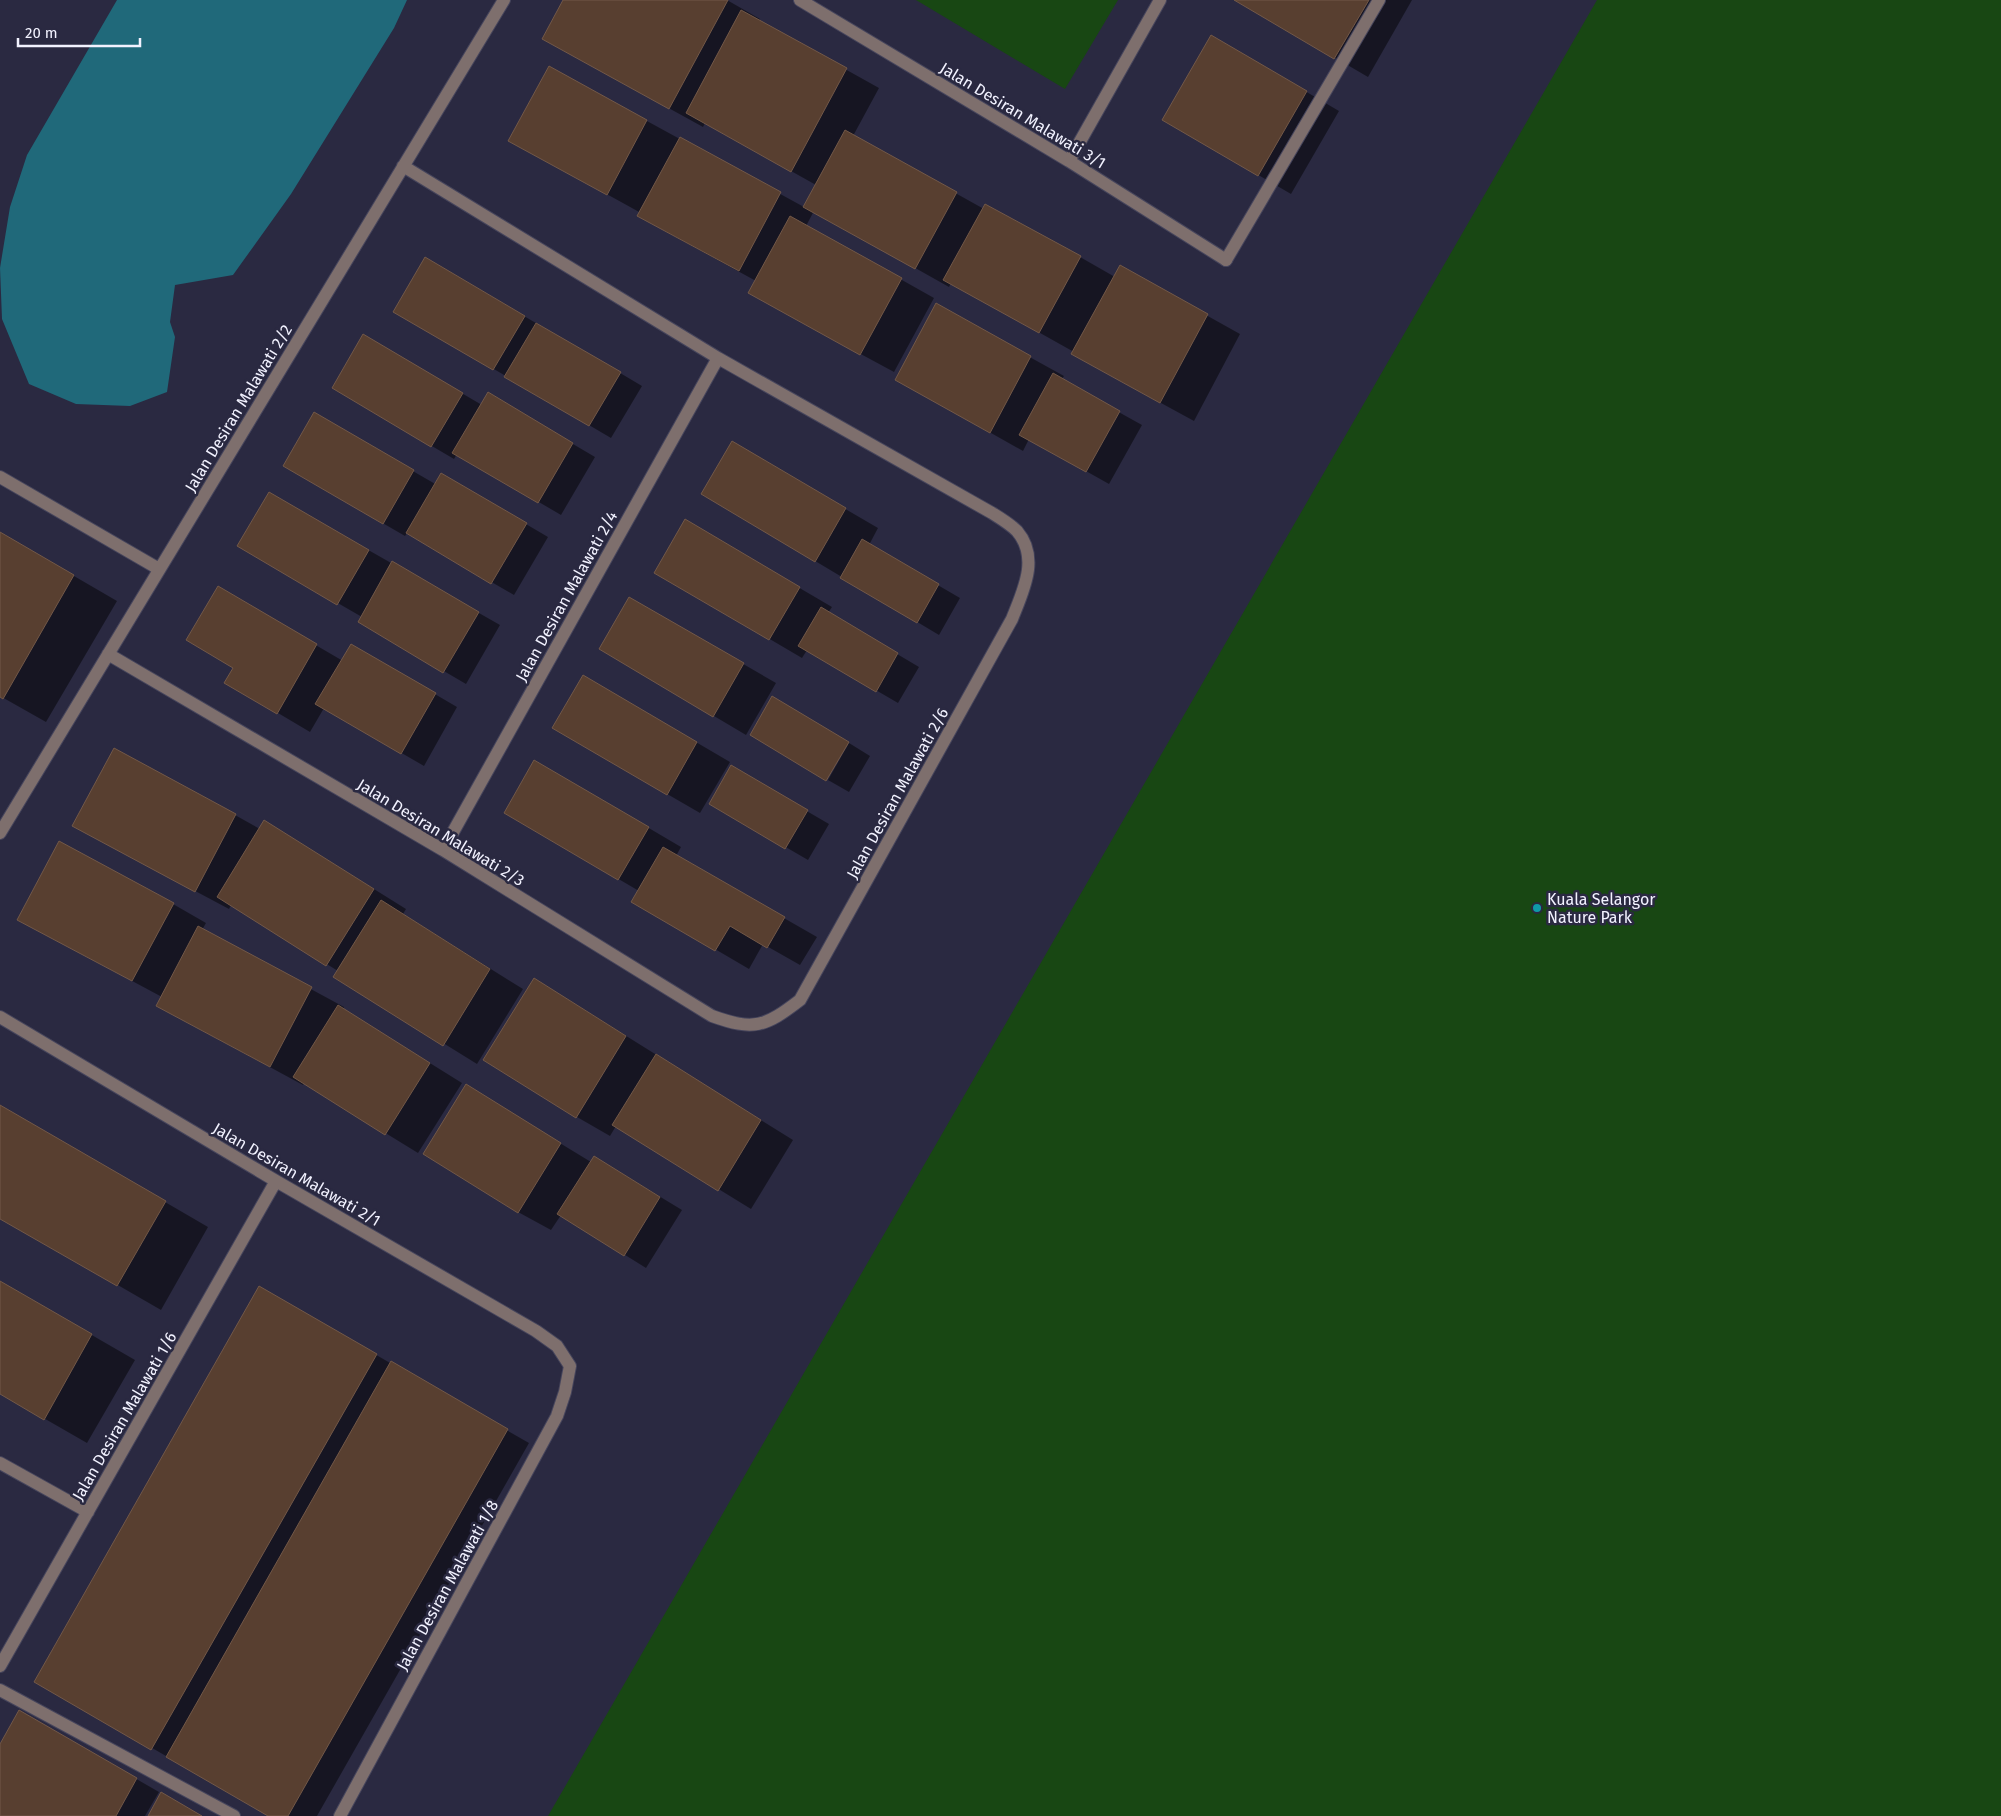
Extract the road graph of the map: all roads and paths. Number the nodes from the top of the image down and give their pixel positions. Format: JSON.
{"nodes":[{"id":1,"x":504,"y":0,"type":"edge"},
{"id":2,"x":800,"y":0,"type":"edge"},
{"id":3,"x":1160,"y":0,"type":"edge"},
{"id":4,"x":1379,"y":0,"type":"edge"},
{"id":5,"x":1069,"y":161,"type":"junction"},
{"id":6,"x":403,"y":166,"type":"junction"},
{"id":7,"x":718,"y":358,"type":"junction"},
{"id":8,"x":0,"y":477,"type":"edge"},
{"id":9,"x":160,"y":569,"type":"junction"},
{"id":10,"x":108,"y":654,"type":"junction"},
{"id":11,"x":0,"y":833,"type":"edge"},
{"id":12,"x":443,"y":850,"type":"junction"},
{"id":13,"x":0,"y":1017,"type":"edge"},
{"id":14,"x":761,"y":1025,"type":"joint"},
{"id":15,"x":276,"y":1181,"type":"junction"},
{"id":16,"x":570,"y":1366,"type":"joint"},
{"id":17,"x":0,"y":1464,"type":"edge"},
{"id":18,"x":88,"y":1512,"type":"junction"},
{"id":19,"x":0,"y":1666,"type":"edge"},
{"id":20,"x":0,"y":1690,"type":"edge"},
{"id":21,"x":234,"y":1816,"type":"edge"},
{"id":22,"x":340,"y":1816,"type":"edge"}],
"edges":[{"from":1,"to":6,"type":"street","name":"Jalan Desiran Malawati 2/2"},
{"from":2,"to":5,"type":"street","name":"Jalan Desiran Malawati 3/1"},
{"from":3,"to":5,"type":"street"},
{"from":4,"to":5,"type":"street","name":"Jalan Desiran Malawati 3/1"},
{"from":6,"to":7,"type":"street"},
{"from":6,"to":9,"type":"street","name":"Jalan Desiran Malawati 2/2"},
{"from":7,"to":12,"type":"street","name":"Jalan Desiran Malawati 2/4"},
{"from":7,"to":14,"type":"street","name":"Jalan Desiran Malawati 2/6"},
{"from":8,"to":9,"type":"street"},
{"from":9,"to":10,"type":"street","name":"Jalan Desiran Malawati 2/2"},
{"from":10,"to":11,"type":"street","name":"Jalan Desiran Malawati 2/2"},
{"from":10,"to":12,"type":"street","name":"Jalan Desiran Malawati 2/3"},
{"from":12,"to":14,"type":"street","name":"Jalan Desiran Malawati 2/3"},
{"from":13,"to":15,"type":"street","name":"Jalan Desiran Malawati 2/1"},
{"from":15,"to":16,"type":"street","name":"Jalan Desiran Malawati 2/1"},
{"from":15,"to":18,"type":"street","name":"Jalan Desiran Malawati 1/6"},
{"from":16,"to":22,"type":"street","name":"Jalan Desiran Malawati 1/8"},
{"from":17,"to":18,"type":"street"},
{"from":18,"to":19,"type":"street","name":"Jalan Desiran Malawati 1/6"},
{"from":20,"to":21,"type":"street"}]}
